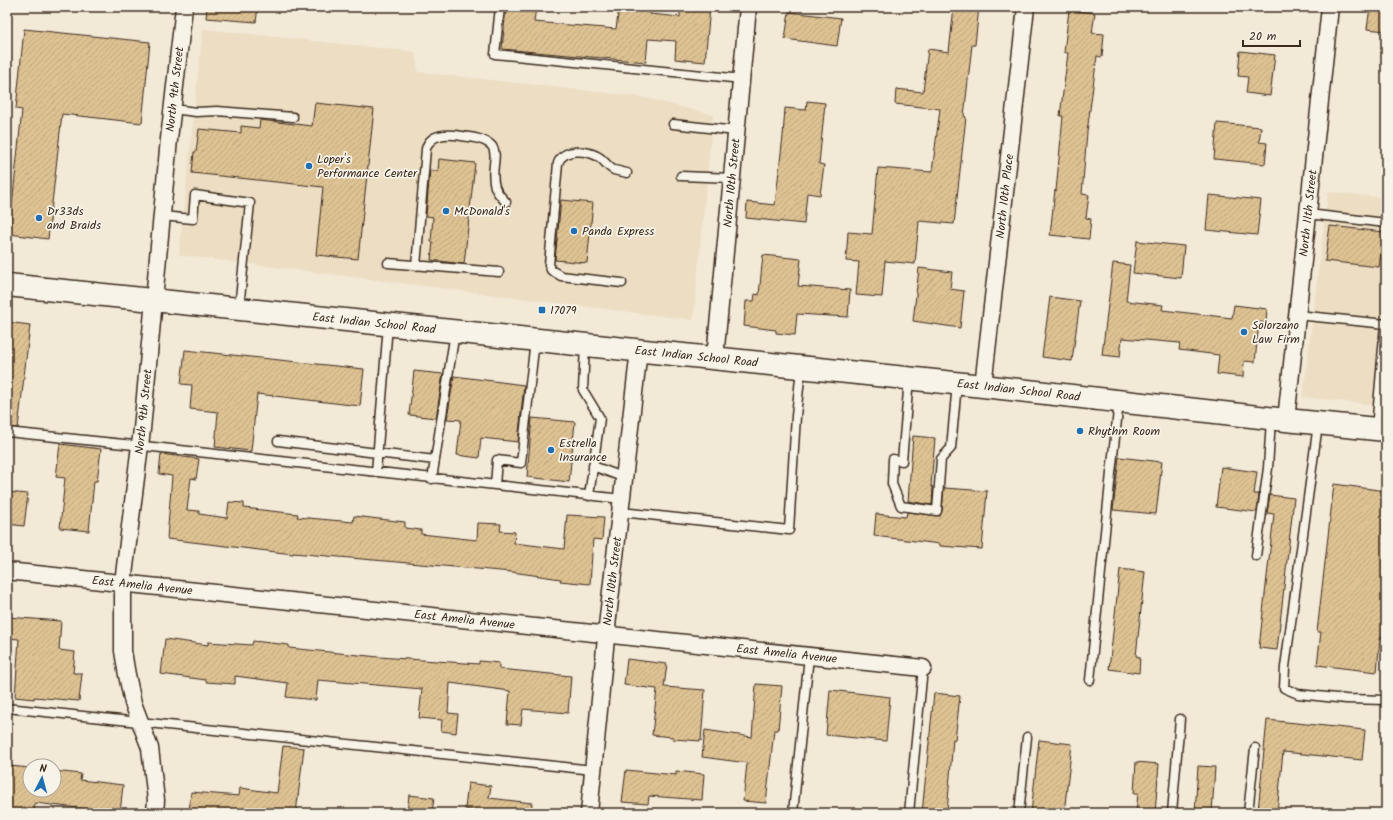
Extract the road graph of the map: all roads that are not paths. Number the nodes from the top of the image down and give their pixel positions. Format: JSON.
{"nodes":[{"id":1,"x":184,"y":7,"type":"edge"},
{"id":2,"x":500,"y":7,"type":"edge"},
{"id":3,"x":748,"y":7,"type":"edge"},
{"id":4,"x":1026,"y":7,"type":"edge"},
{"id":5,"x":1330,"y":7,"type":"edge"},
{"id":6,"x":742,"y":79,"type":"junction"},
{"id":7,"x":173,"y":109,"type":"junction"},
{"id":8,"x":293,"y":117,"type":"dead end"},
{"id":9,"x":673,"y":124,"type":"dead end"},
{"id":10,"x":736,"y":131,"type":"junction"},
{"id":11,"x":627,"y":173,"type":"dead end"},
{"id":12,"x":681,"y":176,"type":"dead end"},
{"id":13,"x":732,"y":178,"type":"junction"},
{"id":14,"x":506,"y":202,"type":"dead end"},
{"id":15,"x":1308,"y":214,"type":"junction"},
{"id":16,"x":162,"y":216,"type":"junction"},
{"id":17,"x":1386,"y":223,"type":"edge"},
{"id":18,"x":388,"y":263,"type":"dead end"},
{"id":19,"x":416,"y":266,"type":"junction"},
{"id":20,"x":499,"y":272,"type":"dead end"},
{"id":21,"x":622,"y":283,"type":"dead end"},
{"id":22,"x":7,"y":285,"type":"edge"},
{"id":23,"x":154,"y":300,"type":"junction"},
{"id":24,"x":238,"y":308,"type":"junction"},
{"id":25,"x":1297,"y":315,"type":"junction"},
{"id":26,"x":388,"y":324,"type":"junction"},
{"id":27,"x":1385,"y":324,"type":"edge"},
{"id":28,"x":455,"y":331,"type":"junction"},
{"id":29,"x":535,"y":339,"type":"junction"},
{"id":30,"x":586,"y":345,"type":"junction"},
{"id":31,"x":639,"y":350,"type":"junction"},
{"id":32,"x":715,"y":358,"type":"junction"},
{"id":33,"x":801,"y":367,"type":"junction"},
{"id":34,"x":1383,"y":376,"type":"edge"},
{"id":35,"x":909,"y":379,"type":"junction"},
{"id":36,"x":957,"y":384,"type":"junction"},
{"id":37,"x":983,"y":386,"type":"junction"},
{"id":38,"x":1119,"y":401,"type":"junction"},
{"id":39,"x":1278,"y":419,"type":"junction"},
{"id":40,"x":1318,"y":423,"type":"junction"},
{"id":41,"x":1381,"y":429,"type":"edge"},
{"id":42,"x":7,"y":432,"type":"edge"},
{"id":43,"x":278,"y":441,"type":"dead end"},
{"id":44,"x":140,"y":446,"type":"junction"},
{"id":45,"x":377,"y":453,"type":"junction"},
{"id":46,"x":435,"y":460,"type":"junction"},
{"id":47,"x":593,"y":466,"type":"junction"},
{"id":48,"x":376,"y":472,"type":"junction"},
{"id":49,"x":625,"y":478,"type":"junction"},
{"id":50,"x":432,"y":479,"type":"junction"},
{"id":51,"x":495,"y":485,"type":"junction"},
{"id":52,"x":589,"y":496,"type":"junction"},
{"id":53,"x":621,"y":505,"type":"junction"},
{"id":54,"x":1256,"y":556,"type":"dead end"},
{"id":55,"x":7,"y":571,"type":"edge"},
{"id":56,"x":123,"y":583,"type":"junction"},
{"id":57,"x":607,"y":634,"type":"junction"},
{"id":58,"x":809,"y":656,"type":"junction"},
{"id":59,"x":923,"y":668,"type":"joint"},
{"id":60,"x":1090,"y":680,"type":"dead end"},
{"id":61,"x":1386,"y":700,"type":"edge"},
{"id":62,"x":7,"y":708,"type":"edge"},
{"id":63,"x":1180,"y":719,"type":"dead end"},
{"id":64,"x":140,"y":722,"type":"junction"},
{"id":65,"x":1027,"y":737,"type":"dead end"},
{"id":66,"x":1255,"y":748,"type":"dead end"},
{"id":67,"x":593,"y":770,"type":"junction"},
{"id":68,"x":155,"y":813,"type":"edge"},
{"id":69,"x":589,"y":813,"type":"edge"},
{"id":70,"x":793,"y":813,"type":"edge"},
{"id":71,"x":909,"y":813,"type":"edge"},
{"id":72,"x":1019,"y":813,"type":"edge"},
{"id":73,"x":1172,"y":813,"type":"edge"},
{"id":74,"x":1248,"y":813,"type":"edge"}],
"edges":[{"from":1,"to":7,"type":"street","name":"North 9th Street"},
{"from":2,"to":6,"type":"lane"},
{"from":3,"to":6,"type":"street","name":"North 10th Street"},
{"from":4,"to":37,"type":"street","name":"North 10th Place"},
{"from":5,"to":15,"type":"street","name":"North 11th Street"},
{"from":6,"to":10,"type":"street","name":"North 10th Street"},
{"from":7,"to":8,"type":"lane"},
{"from":7,"to":16,"type":"street","name":"North 9th Street"},
{"from":9,"to":10,"type":"lane"},
{"from":10,"to":13,"type":"street","name":"North 10th Street"},
{"from":11,"to":21,"type":"lane"},
{"from":12,"to":13,"type":"lane"},
{"from":13,"to":32,"type":"street","name":"North 10th Street"},
{"from":14,"to":19,"type":"lane"},
{"from":15,"to":17,"type":"lane"},
{"from":15,"to":25,"type":"street","name":"North 11th Street"},
{"from":16,"to":23,"type":"street","name":"North 9th Street"},
{"from":16,"to":24,"type":"lane"},
{"from":18,"to":19,"type":"lane"},
{"from":19,"to":20,"type":"lane"},
{"from":22,"to":23,"type":"main road","name":"East Indian School Road"},
{"from":23,"to":24,"type":"main road","name":"East Indian School Road"},
{"from":23,"to":44,"type":"street","name":"North 9th Street"},
{"from":24,"to":26,"type":"main road","name":"East Indian School Road"},
{"from":25,"to":27,"type":"lane"},
{"from":25,"to":39,"type":"street","name":"North 11th Street"},
{"from":26,"to":28,"type":"main road","name":"East Indian School Road"},
{"from":26,"to":45,"type":"lane"},
{"from":27,"to":34,"type":"lane"},
{"from":28,"to":29,"type":"main road","name":"East Indian School Road"},
{"from":28,"to":46,"type":"lane"},
{"from":29,"to":30,"type":"main road","name":"East Indian School Road"},
{"from":29,"to":51,"type":"lane"},
{"from":30,"to":31,"type":"main road","name":"East Indian School Road"},
{"from":30,"to":47,"type":"lane"},
{"from":31,"to":32,"type":"main road","name":"East Indian School Road"},
{"from":31,"to":49,"type":"street","name":"North 10th Street"},
{"from":32,"to":33,"type":"main road","name":"East Indian School Road"},
{"from":33,"to":35,"type":"main road","name":"East Indian School Road"},
{"from":33,"to":53,"type":"lane"},
{"from":34,"to":41,"type":"lane"},
{"from":35,"to":36,"type":"main road","name":"East Indian School Road"},
{"from":35,"to":36,"type":"lane"},
{"from":36,"to":37,"type":"main road","name":"East Indian School Road"},
{"from":37,"to":38,"type":"main road","name":"East Indian School Road"},
{"from":38,"to":39,"type":"main road","name":"East Indian School Road"},
{"from":38,"to":60,"type":"lane"},
{"from":39,"to":40,"type":"main road","name":"East Indian School Road"},
{"from":39,"to":54,"type":"lane"},
{"from":40,"to":41,"type":"main road","name":"East Indian School Road"},
{"from":40,"to":61,"type":"lane"},
{"from":42,"to":44,"type":"lane"},
{"from":43,"to":45,"type":"lane"},
{"from":44,"to":48,"type":"lane"},
{"from":44,"to":56,"type":"street","name":"North 9th Street"},
{"from":45,"to":46,"type":"lane"},
{"from":45,"to":48,"type":"lane"},
{"from":46,"to":50,"type":"lane"},
{"from":47,"to":49,"type":"lane"},
{"from":47,"to":52,"type":"lane"},
{"from":48,"to":50,"type":"lane"},
{"from":49,"to":53,"type":"street","name":"North 10th Street"},
{"from":50,"to":51,"type":"lane"},
{"from":51,"to":52,"type":"lane"},
{"from":52,"to":53,"type":"lane"},
{"from":53,"to":57,"type":"street","name":"North 10th Street"},
{"from":55,"to":56,"type":"street","name":"East Amelia Avenue"},
{"from":56,"to":57,"type":"street","name":"East Amelia Avenue"},
{"from":56,"to":64,"type":"street","name":"North 9th Street"},
{"from":57,"to":58,"type":"street","name":"East Amelia Avenue"},
{"from":57,"to":67,"type":"street","name":"North 10th Street"},
{"from":58,"to":59,"type":"street","name":"East Amelia Avenue"},
{"from":58,"to":70,"type":"lane"},
{"from":59,"to":71,"type":"lane"},
{"from":62,"to":64,"type":"lane"},
{"from":63,"to":73,"type":"lane"},
{"from":64,"to":67,"type":"lane"},
{"from":64,"to":68,"type":"street","name":"North 9th Street"},
{"from":65,"to":72,"type":"lane"},
{"from":66,"to":74,"type":"lane"},
{"from":67,"to":69,"type":"street","name":"North 10th Street"}]}
